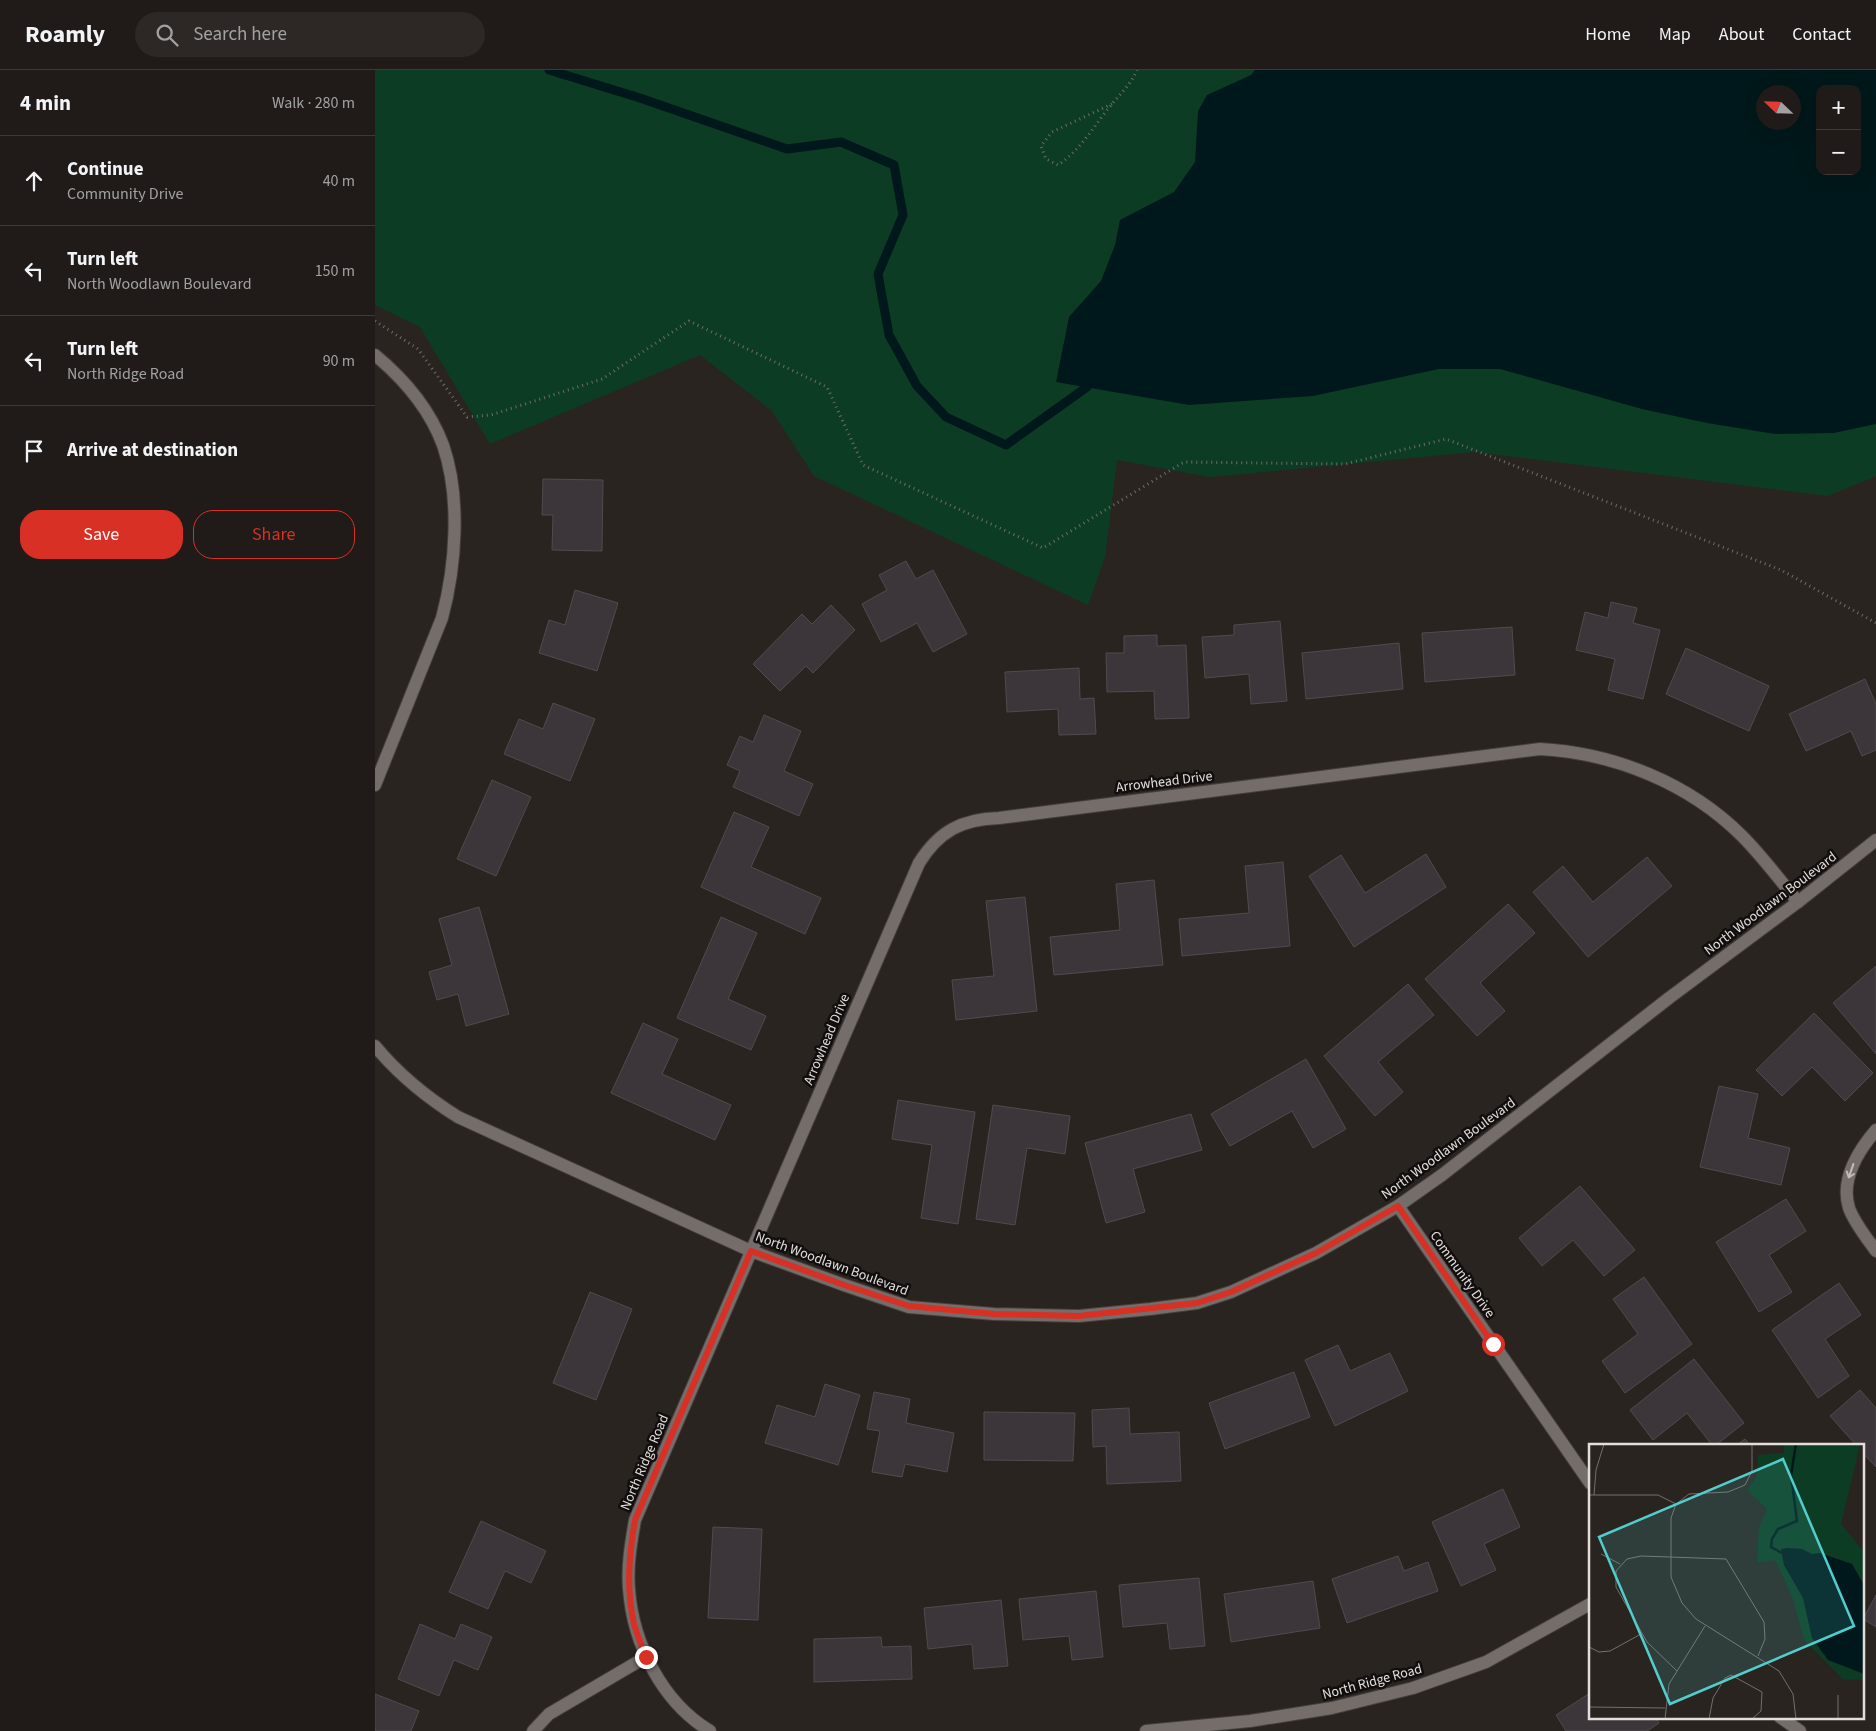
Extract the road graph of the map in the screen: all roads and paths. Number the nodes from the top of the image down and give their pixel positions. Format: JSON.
{"nodes":[{"id":1,"x":1137,"y":70,"type":"edge"},
{"id":2,"x":1112,"y":104,"type":"junction"},
{"id":3,"x":375,"y":322,"type":"edge"},
{"id":4,"x":375,"y":355,"type":"edge"},
{"id":5,"x":1876,"y":624,"type":"edge"},
{"id":6,"x":375,"y":784,"type":"edge"},
{"id":7,"x":1876,"y":840,"type":"edge"},
{"id":8,"x":1798,"y":902,"type":"junction"},
{"id":9,"x":375,"y":1046,"type":"edge"},
{"id":10,"x":1876,"y":1130,"type":"edge"},
{"id":11,"x":1398,"y":1206,"type":"junction"},
{"id":12,"x":751,"y":1251,"type":"junction"},
{"id":13,"x":1876,"y":1251,"type":"edge"},
{"id":14,"x":1589,"y":1482,"type":"edge"},
{"id":15,"x":1589,"y":1605,"type":"edge"},
{"id":16,"x":646,"y":1657,"type":"junction"},
{"id":17,"x":1782,"y":1718,"type":"edge"},
{"id":18,"x":1250,"y":1726,"type":"edge"},
{"id":19,"x":533,"y":1731,"type":"edge"},
{"id":20,"x":710,"y":1731,"type":"edge"},
{"id":21,"x":1145,"y":1731,"type":"edge"},
{"id":22,"x":1801,"y":1731,"type":"edge"}],
"edges":[{"from":1,"to":2,"type":"path"},
{"from":2,"to":2,"type":"path"},
{"from":3,"to":5,"type":"path"},
{"from":4,"to":6,"type":"street"},
{"from":7,"to":8,"type":"street","name":"North Woodlawn Boulevard"},
{"from":8,"to":11,"type":"street","name":"North Woodlawn Boulevard"},
{"from":8,"to":12,"type":"street","name":"Arrowhead Drive"},
{"from":9,"to":12,"type":"street","name":"North Woodlawn Boulevard"},
{"from":10,"to":13,"type":"street","one_way":true},
{"from":11,"to":12,"type":"street","name":"North Woodlawn Boulevard"},
{"from":11,"to":14,"type":"street","name":"Community Drive"},
{"from":12,"to":16,"type":"street","name":"North Ridge Road"},
{"from":15,"to":18,"type":"street","name":"North Ridge Road"},
{"from":16,"to":19,"type":"street"},
{"from":16,"to":20,"type":"street","name":"North Ridge Road"},
{"from":17,"to":22,"type":"street"},
{"from":18,"to":21,"type":"street","name":"North Ridge Road"}]}
